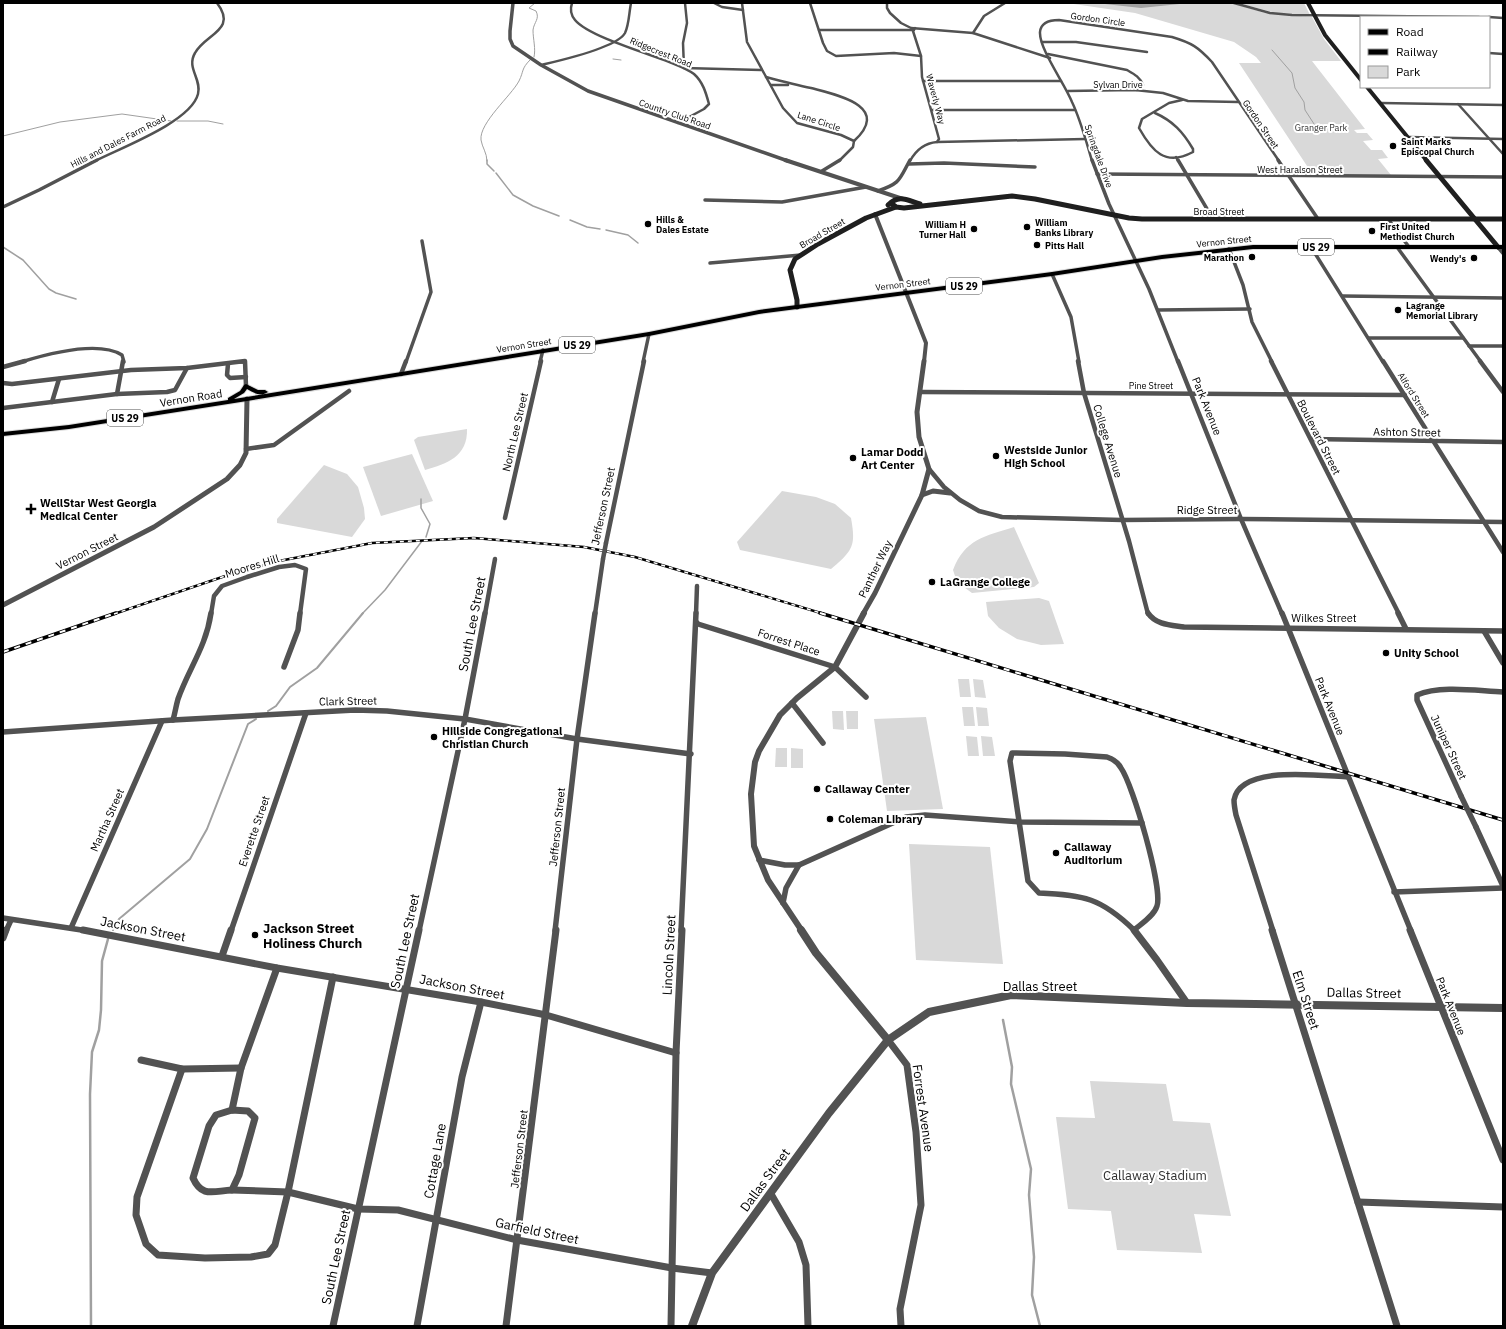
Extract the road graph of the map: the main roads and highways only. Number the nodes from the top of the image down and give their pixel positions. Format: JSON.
{"nodes":[{"id":1,"x":1308,"y":3,"type":"edge"},
{"id":2,"x":1360,"y":79,"type":"edge"},
{"id":3,"x":1368,"y":88,"type":"edge"},
{"id":4,"x":892,"y":202,"type":"junction"},
{"id":5,"x":910,"y":204,"type":"junction"},
{"id":6,"x":896,"y":207,"type":"junction"},
{"id":7,"x":883,"y":211,"type":"junction"},
{"id":8,"x":1475,"y":219,"type":"junction"},
{"id":9,"x":1503,"y":219,"type":"edge"},
{"id":10,"x":1500,"y":247,"type":"edge"},
{"id":11,"x":797,"y":307,"type":"junction"},
{"id":12,"x":358,"y":381,"type":"joint"},
{"id":13,"x":302,"y":390,"type":"junction"},
{"id":14,"x":222,"y":403,"type":"junction"},
{"id":15,"x":3,"y":434,"type":"edge"}],
"edges":[{"from":1,"to":2,"type":"main road"},
{"from":3,"to":8,"type":"main road"},
{"from":4,"to":5,"type":"main road"},
{"from":4,"to":6,"type":"main road"},
{"from":4,"to":7,"type":"main road","name":"Broad Street"},
{"from":5,"to":6,"type":"main road","name":"Broad Street"},
{"from":5,"to":8,"type":"main road","name":"Broad Street"},
{"from":6,"to":7,"type":"main road","name":"Broad Street"},
{"from":7,"to":11,"type":"main road","name":"Broad Street"},
{"from":8,"to":9,"type":"main road","name":"Broad Street"},
{"from":8,"to":10,"type":"main road"},
{"from":10,"to":11,"type":"main road","name":"Vernon Street","number":"US 29"},
{"from":11,"to":12,"type":"main road","name":"Vernon Street","number":"US 29"},
{"from":12,"to":13,"type":"main road","name":"Vernon Road","number":"US 29"},
{"from":13,"to":14,"type":"main road","name":"Vernon Road","number":"US 29"},
{"from":13,"to":14,"type":"main road"},
{"from":14,"to":15,"type":"main road","name":"Vernon Road","number":"US 29"}]}
